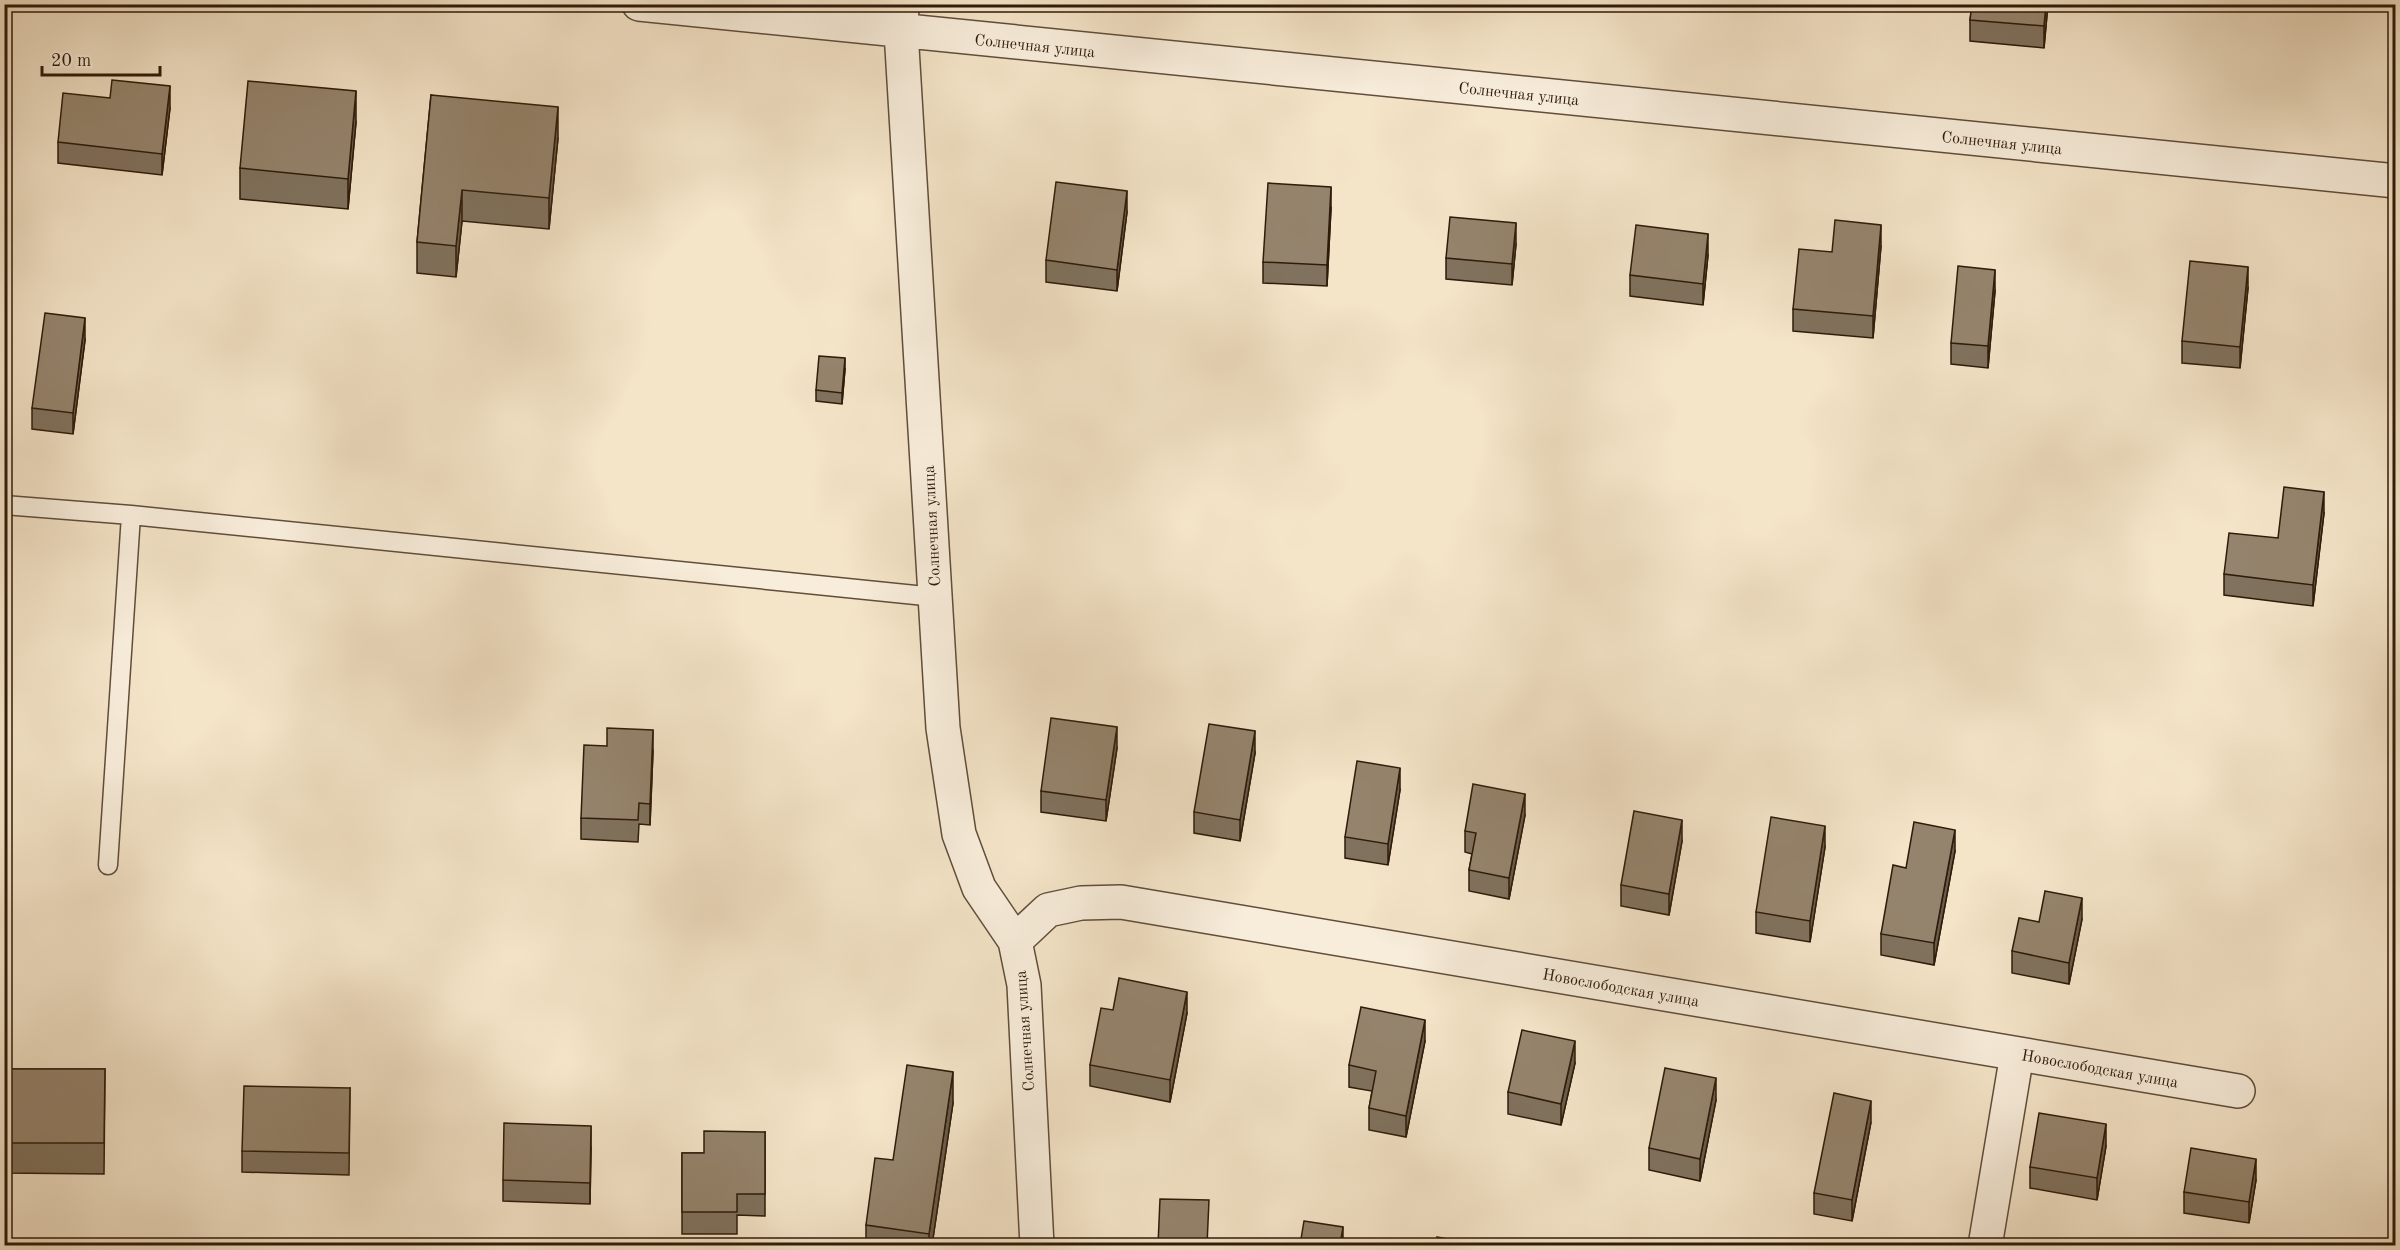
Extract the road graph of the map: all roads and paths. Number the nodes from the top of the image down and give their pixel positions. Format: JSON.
{"nodes":[{"id":1,"x":639,"y":4,"type":"edge"},
{"id":2,"x":902,"y":18,"type":"edge"},
{"id":3,"x":2396,"y":181,"type":"edge"},
{"id":4,"x":4,"y":505,"type":"edge"},
{"id":5,"x":131,"y":515,"type":"junction"},
{"id":6,"x":935,"y":597,"type":"junction"},
{"id":7,"x":108,"y":865,"type":"dead end"},
{"id":8,"x":1015,"y":942,"type":"junction"},
{"id":9,"x":2017,"y":1054,"type":"junction"},
{"id":10,"x":2238,"y":1091,"type":"dead end"},
{"id":11,"x":1037,"y":1245,"type":"edge"},
{"id":12,"x":1985,"y":1245,"type":"edge"}],
"edges":[{"from":1,"to":2,"type":"street"},
{"from":2,"to":3,"type":"street","name":"Солнечная улица"},
{"from":2,"to":6,"type":"street","name":"Солнечная улица"},
{"from":4,"to":5,"type":"lane"},
{"from":5,"to":6,"type":"lane"},
{"from":5,"to":7,"type":"lane"},
{"from":6,"to":8,"type":"street","name":"Солнечная улица"},
{"from":8,"to":9,"type":"street","name":"Новослободская улица"},
{"from":8,"to":11,"type":"street","name":"Солнечная улица"},
{"from":9,"to":10,"type":"street","name":"Новослободская улица"},
{"from":9,"to":12,"type":"street"}]}
